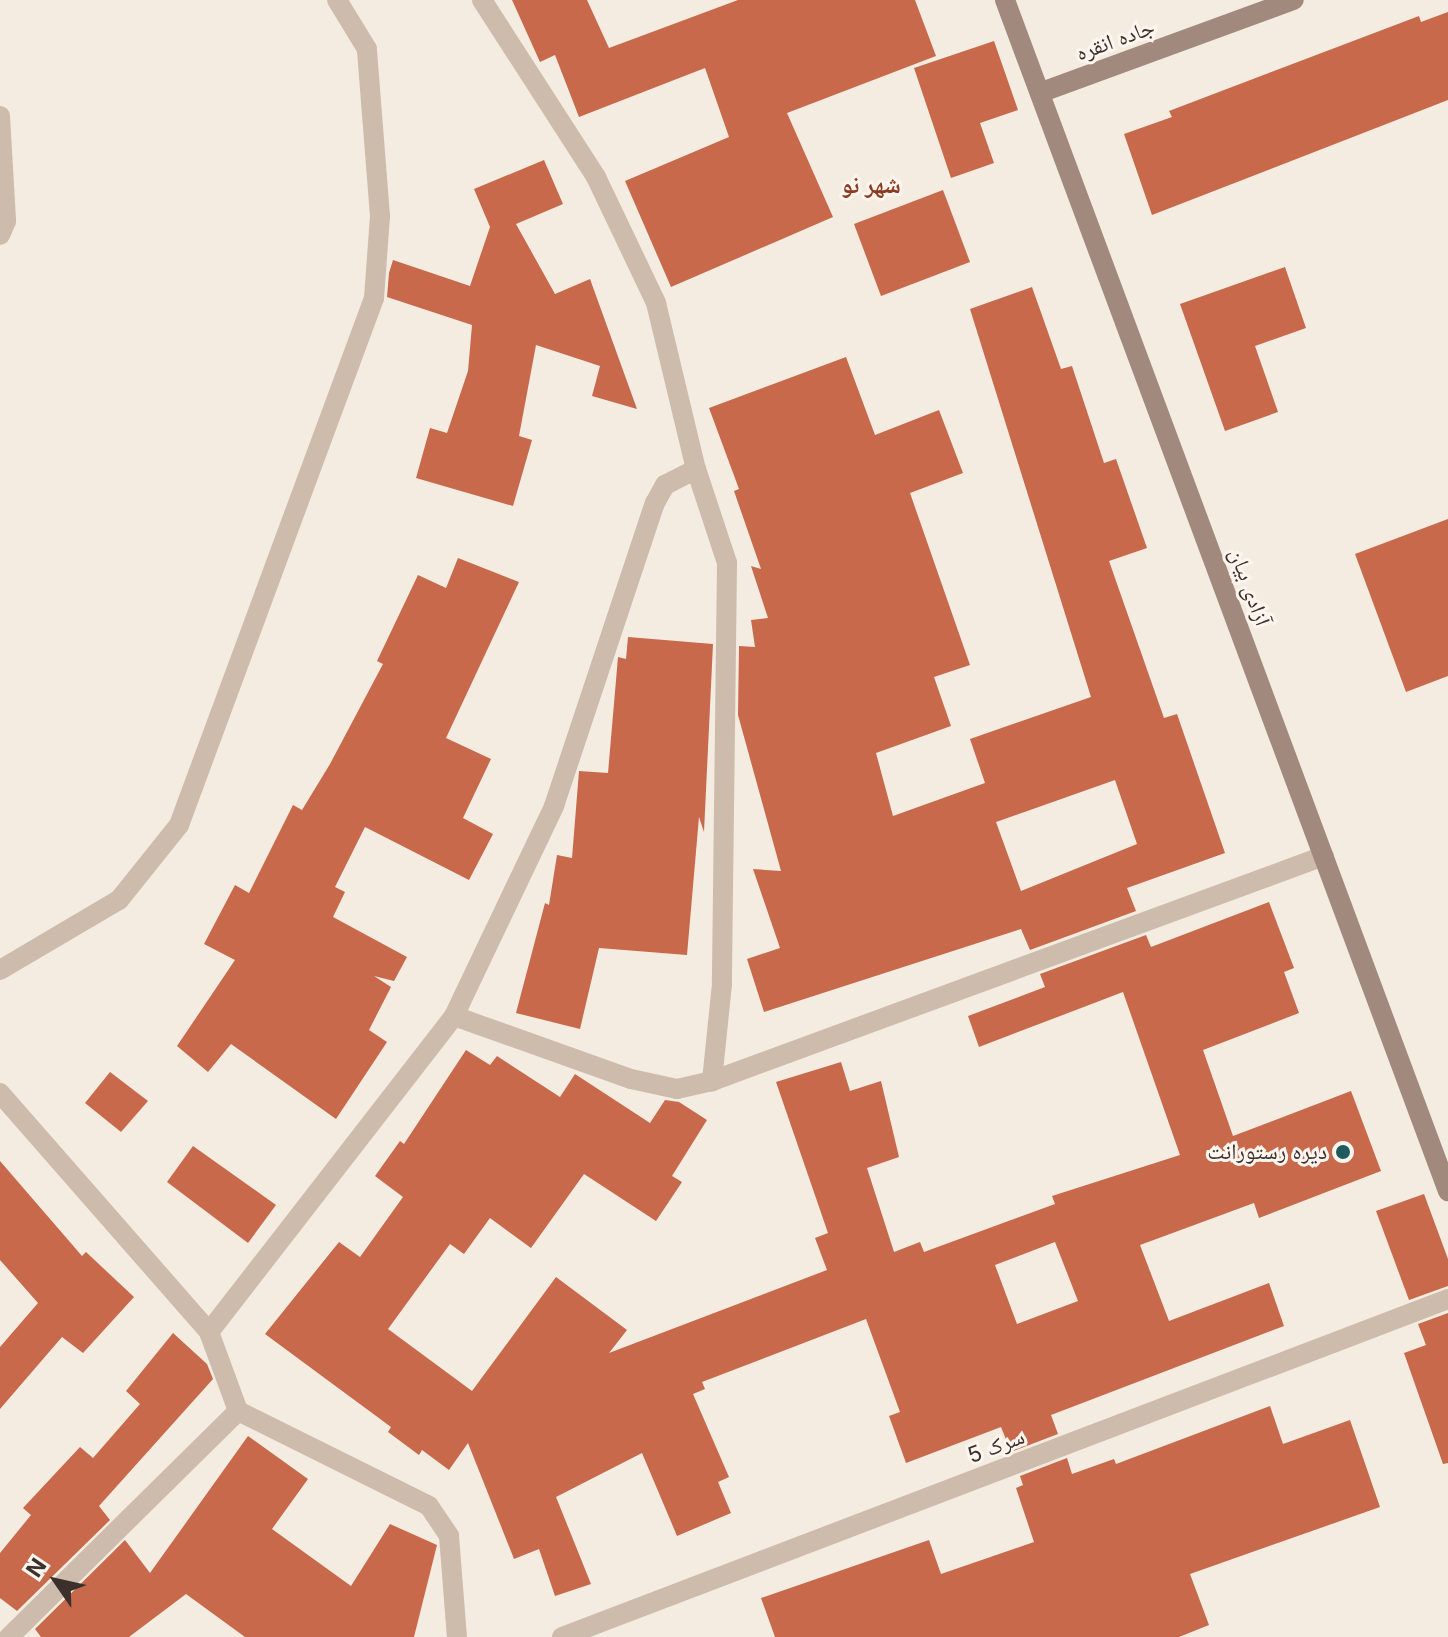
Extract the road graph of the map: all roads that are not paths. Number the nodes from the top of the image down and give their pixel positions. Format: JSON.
{"nodes":[{"id":1,"x":337,"y":0,"type":"edge"},
{"id":2,"x":482,"y":0,"type":"edge"},
{"id":3,"x":1005,"y":0,"type":"edge"},
{"id":4,"x":1294,"y":0,"type":"edge"},
{"id":5,"x":1042,"y":92,"type":"junction"},
{"id":6,"x":0,"y":116,"type":"edge"},
{"id":7,"x":0,"y":235,"type":"edge"},
{"id":8,"x":696,"y":469,"type":"junction"},
{"id":9,"x":1324,"y":856,"type":"junction"},
{"id":10,"x":0,"y":970,"type":"edge"},
{"id":11,"x":454,"y":1016,"type":"junction"},
{"id":12,"x":712,"y":1081,"type":"junction"},
{"id":13,"x":0,"y":1093,"type":"edge"},
{"id":14,"x":1448,"y":1191,"type":"edge"},
{"id":15,"x":1448,"y":1299,"type":"edge"},
{"id":16,"x":209,"y":1332,"type":"junction"},
{"id":17,"x":238,"y":1411,"type":"junction"},
{"id":18,"x":9,"y":1637,"type":"edge"},
{"id":19,"x":457,"y":1637,"type":"edge"},
{"id":20,"x":562,"y":1637,"type":"edge"}],
"edges":[{"from":1,"to":10,"type":"street"},
{"from":2,"to":8,"type":"street"},
{"from":3,"to":5,"type":"main road","name":"آزادی بیان"},
{"from":4,"to":5,"type":"main road","name":"جاده انقره"},
{"from":5,"to":9,"type":"main road","name":"آزادی بیان"},
{"from":6,"to":7,"type":"street"},
{"from":8,"to":11,"type":"street"},
{"from":8,"to":12,"type":"street"},
{"from":9,"to":12,"type":"street"},
{"from":9,"to":14,"type":"main road","name":"آزادی بیان"},
{"from":11,"to":12,"type":"street"},
{"from":11,"to":16,"type":"street"},
{"from":13,"to":16,"type":"street"},
{"from":15,"to":20,"type":"street","name":"سرک 5"},
{"from":16,"to":17,"type":"street"},
{"from":17,"to":18,"type":"street"},
{"from":17,"to":19,"type":"street"}]}
